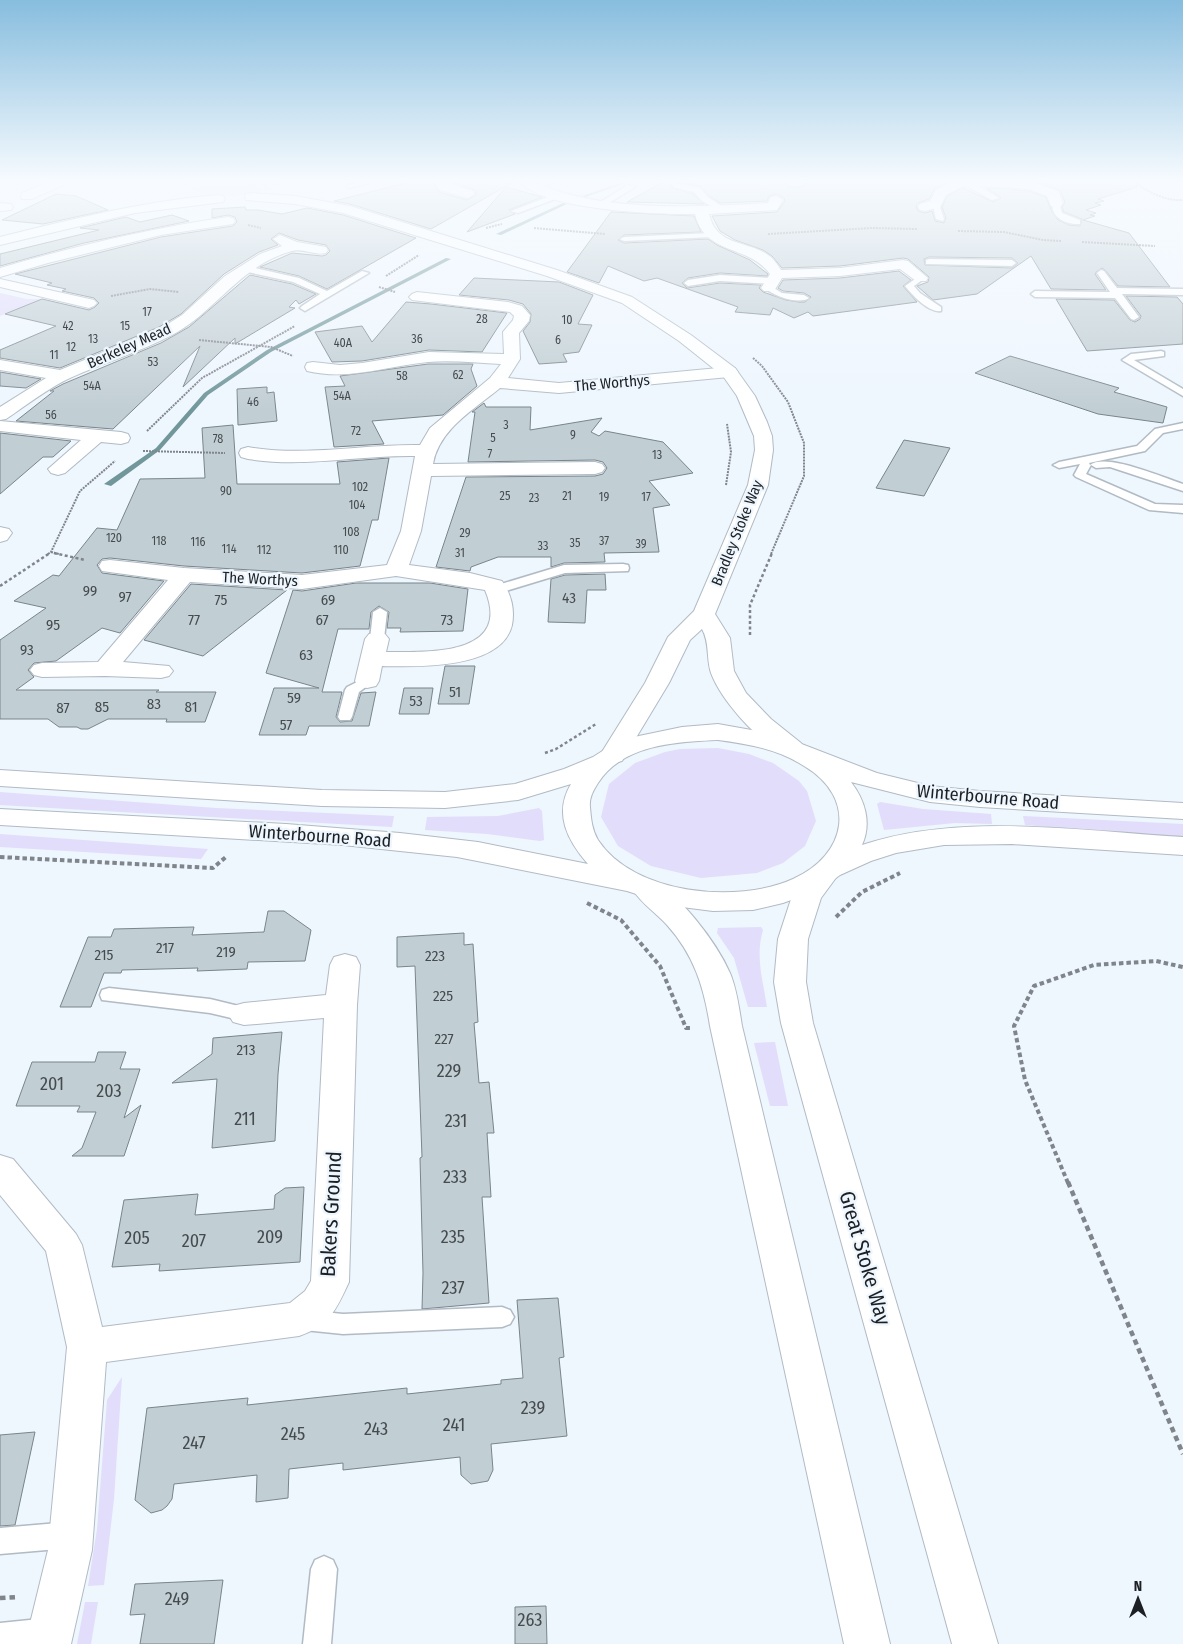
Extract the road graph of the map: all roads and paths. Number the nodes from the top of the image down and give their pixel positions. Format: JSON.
{"nodes":[{"id":1,"x":52,"y":258,"type":"edge"},
{"id":2,"x":265,"y":258,"type":"edge"},
{"id":3,"x":503,"y":258,"type":"edge"},
{"id":4,"x":762,"y":258,"type":"edge"},
{"id":5,"x":929,"y":262,"type":"joint"},
{"id":6,"x":1012,"y":262,"type":"dead end"},
{"id":7,"x":903,"y":264,"type":"junction"},
{"id":8,"x":246,"y":269,"type":"junction"},
{"id":9,"x":365,"y":272,"type":"dead end"},
{"id":10,"x":0,"y":273,"type":"edge"},
{"id":11,"x":1101,"y":273,"type":"dead end"},
{"id":12,"x":921,"y":278,"type":"joint"},
{"id":13,"x":773,"y":281,"type":"junction"},
{"id":14,"x":0,"y":283,"type":"edge"},
{"id":15,"x":688,"y":283,"type":"dead end"},
{"id":16,"x":383,"y":288,"type":"dead end"},
{"id":17,"x":392,"y":291,"type":"dead end"},
{"id":18,"x":1183,"y":292,"type":"edge"},
{"id":19,"x":1116,"y":293,"type":"junction"},
{"id":20,"x":327,"y":294,"type":"junction"},
{"id":21,"x":1035,"y":294,"type":"dead end"},
{"id":22,"x":210,"y":297,"type":"junction"},
{"id":23,"x":417,"y":298,"type":"dead end"},
{"id":24,"x":804,"y":298,"type":"dead end"},
{"id":25,"x":89,"y":304,"type":"joint"},
{"id":26,"x":305,"y":308,"type":"dead end"},
{"id":27,"x":938,"y":308,"type":"dead end"},
{"id":28,"x":1134,"y":317,"type":"dead end"},
{"id":29,"x":166,"y":332,"type":"junction"},
{"id":30,"x":260,"y":346,"type":"junction"},
{"id":31,"x":283,"y":350,"type":"dead end"},
{"id":32,"x":1161,"y":354,"type":"dead end"},
{"id":33,"x":512,"y":359,"type":"junction"},
{"id":34,"x":0,"y":365,"type":"edge"},
{"id":35,"x":313,"y":367,"type":"dead end"},
{"id":36,"x":729,"y":372,"type":"junction"},
{"id":37,"x":62,"y":375,"type":"junction"},
{"id":38,"x":496,"y":382,"type":"junction"},
{"id":39,"x":1183,"y":393,"type":"edge"},
{"id":40,"x":0,"y":415,"type":"edge"},
{"id":41,"x":726,"y":419,"type":"dead end"},
{"id":42,"x":0,"y":426,"type":"edge"},
{"id":43,"x":1183,"y":426,"type":"edge"},
{"id":44,"x":96,"y":436,"type":"junction"},
{"id":45,"x":141,"y":436,"type":"dead end"},
{"id":46,"x":121,"y":447,"type":"joint"},
{"id":47,"x":143,"y":450,"type":"dead end"},
{"id":48,"x":426,"y":451,"type":"junction"},
{"id":49,"x":248,"y":453,"type":"joint"},
{"id":50,"x":1081,"y":463,"type":"junction"},
{"id":51,"x":1059,"y":466,"type":"dead end"},
{"id":52,"x":595,"y":468,"type":"dead end"},
{"id":53,"x":58,"y":469,"type":"dead end"},
{"id":54,"x":421,"y":470,"type":"junction"},
{"id":55,"x":1183,"y":488,"type":"edge"},
{"id":56,"x":724,"y":490,"type":"dead end"},
{"id":57,"x":1183,"y":509,"type":"edge"},
{"id":58,"x":52,"y":552,"type":"junction"},
{"id":59,"x":110,"y":566,"type":"joint"},
{"id":60,"x":623,"y":568,"type":"dead end"},
{"id":61,"x":396,"y":570,"type":"junction"},
{"id":62,"x":184,"y":574,"type":"junction"},
{"id":63,"x":0,"y":586,"type":"edge"},
{"id":64,"x":496,"y":590,"type":"junction"},
{"id":65,"x":380,"y":612,"type":"dead end"},
{"id":66,"x":704,"y":614,"type":"junction"},
{"id":67,"x":372,"y":660,"type":"junction"},
{"id":68,"x":105,"y":668,"type":"junction"},
{"id":69,"x":42,"y":670,"type":"dead end"},
{"id":70,"x":161,"y":671,"type":"dead end"},
{"id":71,"x":345,"y":718,"type":"dead end"},
{"id":72,"x":597,"y":724,"type":"dead end"},
{"id":73,"x":795,"y":750,"type":"junction"},
{"id":74,"x":540,"y":755,"type":"dead end"},
{"id":75,"x":609,"y":757,"type":"junction"},
{"id":76,"x":0,"y":778,"type":"edge"},
{"id":77,"x":1183,"y":811,"type":"edge"},
{"id":78,"x":0,"y":817,"type":"edge"},
{"id":79,"x":1183,"y":846,"type":"edge"},
{"id":80,"x":228,"y":856,"type":"dead end"},
{"id":81,"x":0,"y":857,"type":"edge"},
{"id":82,"x":908,"y":870,"type":"dead end"},
{"id":83,"x":828,"y":872,"type":"junction"},
{"id":84,"x":642,"y":886,"type":"junction"},
{"id":85,"x":586,"y":902,"type":"dead end"},
{"id":86,"x":830,"y":923,"type":"dead end"},
{"id":87,"x":345,"y":965,"type":"dead end"},
{"id":88,"x":1183,"y":967,"type":"edge"},
{"id":89,"x":109,"y":995,"type":"dead end"},
{"id":90,"x":341,"y":1005,"type":"junction"},
{"id":91,"x":244,"y":1014,"type":"joint"},
{"id":92,"x":686,"y":1028,"type":"dead end"},
{"id":93,"x":0,"y":1169,"type":"edge"},
{"id":94,"x":502,"y":1316,"type":"dead end"},
{"id":95,"x":299,"y":1319,"type":"junction"},
{"id":96,"x":87,"y":1347,"type":"junction"},
{"id":97,"x":1183,"y":1454,"type":"edge"},
{"id":98,"x":71,"y":1535,"type":"junction"},
{"id":99,"x":0,"y":1540,"type":"edge"},
{"id":100,"x":324,"y":1570,"type":"dead end"},
{"id":101,"x":0,"y":1637,"type":"edge"},
{"id":102,"x":50,"y":1638,"type":"edge"},
{"id":103,"x":317,"y":1644,"type":"edge"},
{"id":104,"x":867,"y":1644,"type":"edge"},
{"id":105,"x":975,"y":1644,"type":"edge"}],
"edges":[{"from":1,"to":10,"type":"street"},
{"from":2,"to":8,"type":"street","name":"Berkeley Mead"},
{"from":3,"to":36,"type":"street","name":"Bradley Stoke Way"},
{"from":4,"to":13,"type":"street"},
{"from":5,"to":6,"type":"lane"},
{"from":5,"to":7,"type":"street"},
{"from":7,"to":12,"type":"street"},
{"from":7,"to":13,"type":"street"},
{"from":8,"to":20,"type":"lane"},
{"from":8,"to":22,"type":"street","name":"Berkeley Mead"},
{"from":9,"to":20,"type":"lane"},
{"from":11,"to":19,"type":"lane"},
{"from":12,"to":27,"type":"lane"},
{"from":13,"to":15,"type":"lane"},
{"from":13,"to":24,"type":"lane"},
{"from":14,"to":25,"type":"street"},
{"from":16,"to":17,"type":"path"},
{"from":18,"to":19,"type":"lane"},
{"from":19,"to":21,"type":"lane"},
{"from":19,"to":28,"type":"lane"},
{"from":20,"to":26,"type":"lane"},
{"from":22,"to":25,"type":"path"},
{"from":22,"to":29,"type":"street","name":"Berkeley Mead"},
{"from":23,"to":33,"type":"street"},
{"from":29,"to":30,"type":"path"},
{"from":29,"to":37,"type":"street","name":"Berkeley Mead"},
{"from":30,"to":31,"type":"path"},
{"from":30,"to":45,"type":"path"},
{"from":32,"to":39,"type":"lane"},
{"from":33,"to":35,"type":"street"},
{"from":33,"to":38,"type":"street"},
{"from":34,"to":37,"type":"street"},
{"from":36,"to":38,"type":"street","name":"The Worthys"},
{"from":36,"to":66,"type":"street","name":"Bradley Stoke Way"},
{"from":37,"to":40,"type":"street","name":"Berkeley Mead"},
{"from":38,"to":48,"type":"street"},
{"from":41,"to":56,"type":"path"},
{"from":42,"to":44,"type":"street"},
{"from":43,"to":50,"type":"lane"},
{"from":44,"to":46,"type":"street"},
{"from":44,"to":53,"type":"street"},
{"from":46,"to":58,"type":"path"},
{"from":47,"to":49,"type":"path"},
{"from":48,"to":49,"type":"street"},
{"from":48,"to":54,"type":"street"},
{"from":50,"to":51,"type":"lane"},
{"from":50,"to":55,"type":"lane"},
{"from":50,"to":57,"type":"lane"},
{"from":52,"to":54,"type":"street"},
{"from":54,"to":61,"type":"street"},
{"from":58,"to":59,"type":"path"},
{"from":58,"to":63,"type":"path"},
{"from":59,"to":62,"type":"street","name":"The Worthys"},
{"from":60,"to":64,"type":"lane"},
{"from":61,"to":62,"type":"street","name":"The Worthys"},
{"from":61,"to":64,"type":"street","name":"The Worthys"},
{"from":62,"to":68,"type":"street"},
{"from":64,"to":67,"type":"street"},
{"from":65,"to":67,"type":"lane"},
{"from":66,"to":73,"type":"street"},
{"from":66,"to":75,"type":"street","name":"Bradley Stoke Way"},
{"from":67,"to":71,"type":"lane"},
{"from":68,"to":69,"type":"street"},
{"from":68,"to":70,"type":"street"},
{"from":72,"to":74,"type":"path"},
{"from":73,"to":75,"type":"street"},
{"from":73,"to":77,"type":"street","name":"Winterbourne Road"},
{"from":73,"to":83,"type":"street","name":"Great Stoke Way"},
{"from":75,"to":76,"type":"street"},
{"from":75,"to":84,"type":"street"},
{"from":78,"to":84,"type":"street","name":"Winterbourne Road"},
{"from":79,"to":83,"type":"street","name":"Winterbourne Road"},
{"from":80,"to":81,"type":"path"},
{"from":82,"to":86,"type":"path"},
{"from":83,"to":84,"type":"street","name":"Winterbourne Road"},
{"from":83,"to":105,"type":"street","name":"Great Stoke Way"},
{"from":84,"to":104,"type":"street"},
{"from":85,"to":92,"type":"path"},
{"from":87,"to":90,"type":"street","name":"Bakers Ground"},
{"from":88,"to":97,"type":"path"},
{"from":89,"to":91,"type":"lane"},
{"from":90,"to":91,"type":"street"},
{"from":90,"to":95,"type":"street","name":"Bakers Ground"},
{"from":93,"to":96,"type":"street"},
{"from":94,"to":95,"type":"lane"},
{"from":95,"to":96,"type":"street"},
{"from":96,"to":98,"type":"street"},
{"from":98,"to":99,"type":"lane"},
{"from":98,"to":102,"type":"street"},
{"from":100,"to":103,"type":"lane"},
{"from":101,"to":102,"type":"lane"}]}
